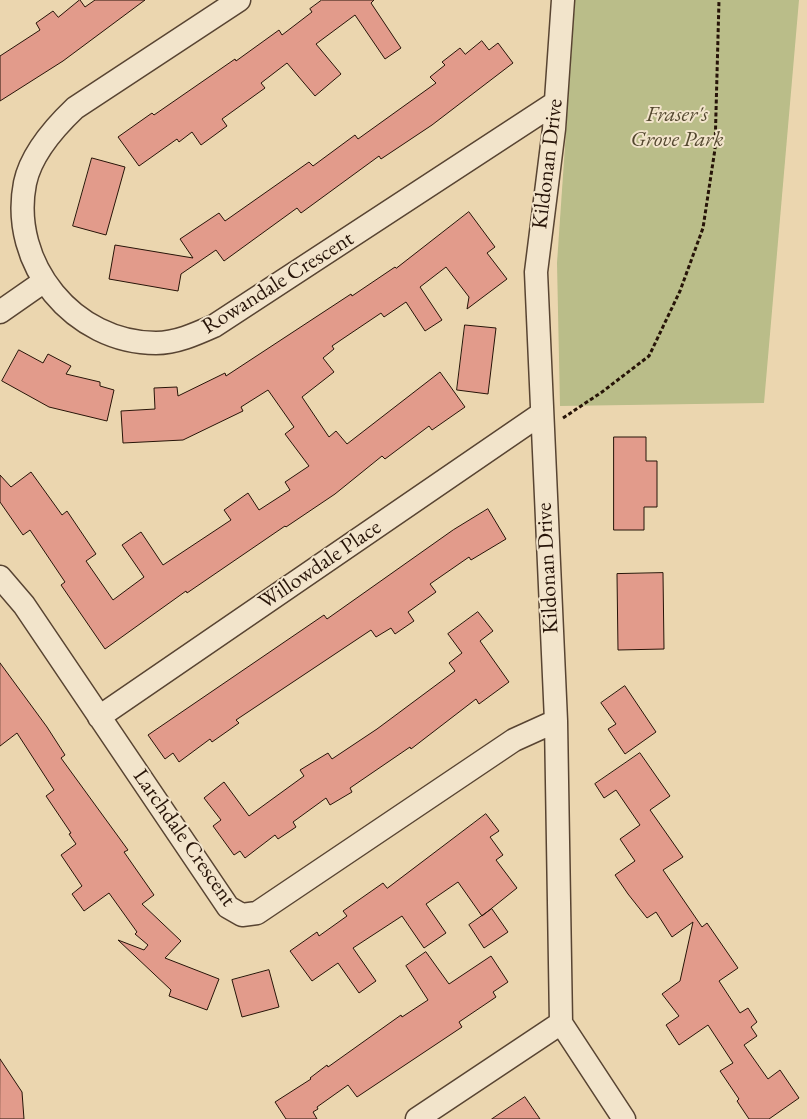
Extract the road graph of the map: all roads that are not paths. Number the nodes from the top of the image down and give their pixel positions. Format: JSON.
{"nodes":[{"id":1,"x":239,"y":0,"type":"edge"},
{"id":2,"x":563,"y":0,"type":"edge"},
{"id":3,"x":555,"y":103,"type":"junction"},
{"id":4,"x":43,"y":282,"type":"junction"},
{"id":5,"x":0,"y":312,"type":"edge"},
{"id":6,"x":541,"y":423,"type":"junction"},
{"id":7,"x":0,"y":577,"type":"edge"},
{"id":8,"x":99,"y":717,"type":"junction"},
{"id":9,"x":556,"y":721,"type":"junction"},
{"id":10,"x":561,"y":1023,"type":"junction"},
{"id":11,"x":417,"y":1119,"type":"edge"},
{"id":12,"x":624,"y":1119,"type":"edge"}],
"edges":[{"from":1,"to":4,"type":"street","name":"Rowandale Crescent"},
{"from":2,"to":3,"type":"street","name":"Kildonan Drive"},
{"from":3,"to":4,"type":"street","name":"Rowandale Crescent"},
{"from":3,"to":6,"type":"street","name":"Kildonan Drive"},
{"from":4,"to":5,"type":"street"},
{"from":6,"to":8,"type":"street","name":"Willowdale Place"},
{"from":6,"to":9,"type":"street","name":"Kildonan Drive"},
{"from":7,"to":8,"type":"street","name":"Larchdale Crescent"},
{"from":8,"to":9,"type":"street","name":"Larchdale Crescent"},
{"from":9,"to":10,"type":"street","name":"Kildonan Drive"},
{"from":10,"to":11,"type":"street"},
{"from":10,"to":12,"type":"street"}]}
